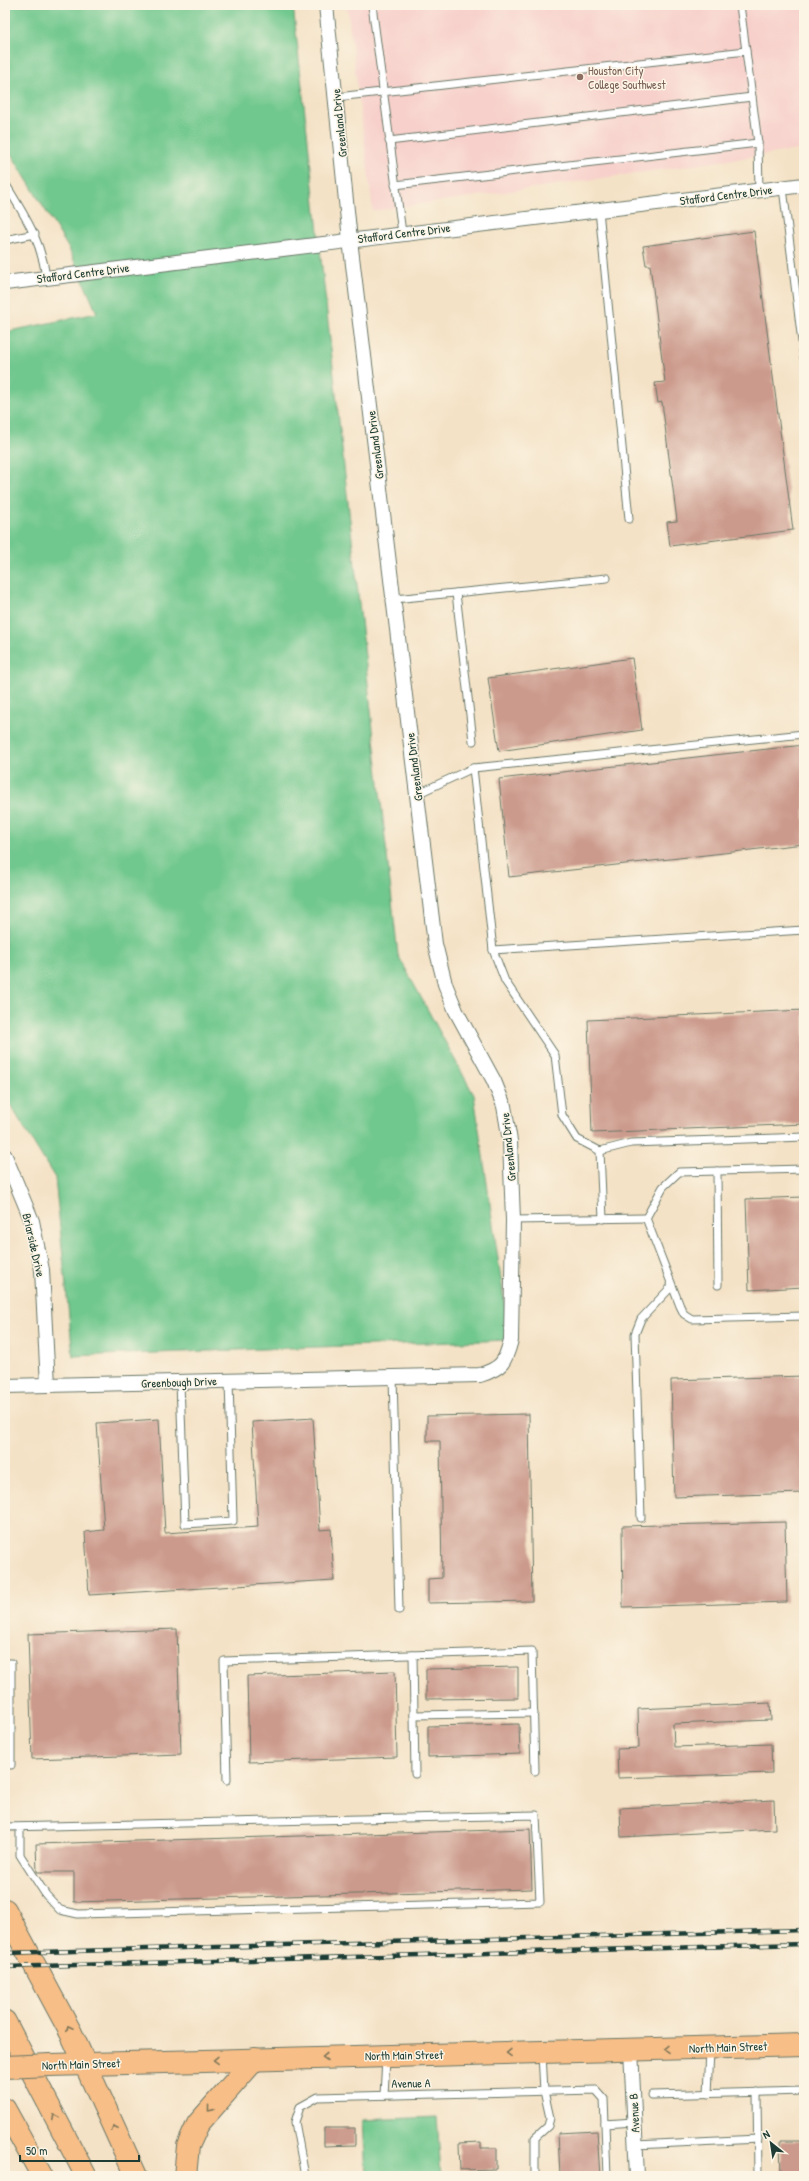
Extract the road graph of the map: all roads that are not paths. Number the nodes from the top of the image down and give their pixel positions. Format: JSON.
{"nodes":[{"id":1,"x":326,"y":5,"type":"edge"},
{"id":2,"x":372,"y":5,"type":"edge"},
{"id":3,"x":740,"y":5,"type":"edge"},
{"id":4,"x":746,"y":51,"type":"junction"},
{"id":5,"x":383,"y":92,"type":"junction"},
{"id":6,"x":336,"y":97,"type":"junction"},
{"id":7,"x":752,"y":97,"type":"junction"},
{"id":8,"x":389,"y":141,"type":"junction"},
{"id":9,"x":758,"y":143,"type":"junction"},
{"id":10,"x":5,"y":183,"type":"edge"},
{"id":11,"x":395,"y":185,"type":"junction"},
{"id":12,"x":804,"y":185,"type":"edge"},
{"id":13,"x":783,"y":188,"type":"junction"},
{"id":14,"x":759,"y":191,"type":"junction"},
{"id":15,"x":599,"y":210,"type":"junction"},
{"id":16,"x":402,"y":233,"type":"junction"},
{"id":17,"x":35,"y":234,"type":"junction"},
{"id":18,"x":5,"y":240,"type":"edge"},
{"id":19,"x":350,"y":240,"type":"junction"},
{"id":20,"x":46,"y":277,"type":"junction"},
{"id":21,"x":5,"y":283,"type":"edge"},
{"id":22,"x":804,"y":358,"type":"edge"},
{"id":23,"x":629,"y":519,"type":"dead end"},
{"id":24,"x":607,"y":578,"type":"dead end"},
{"id":25,"x":456,"y":593,"type":"junction"},
{"id":26,"x":394,"y":599,"type":"junction"},
{"id":27,"x":804,"y":734,"type":"edge"},
{"id":28,"x":473,"y":741,"type":"dead end"},
{"id":29,"x":473,"y":768,"type":"junction"},
{"id":30,"x":417,"y":794,"type":"junction"},
{"id":31,"x":804,"y":930,"type":"edge"},
{"id":32,"x":494,"y":950,"type":"junction"},
{"id":33,"x":804,"y":1137,"type":"edge"},
{"id":34,"x":600,"y":1151,"type":"junction"},
{"id":35,"x":5,"y":1156,"type":"edge"},
{"id":36,"x":804,"y":1169,"type":"edge"},
{"id":37,"x":717,"y":1171,"type":"junction"},
{"id":38,"x":646,"y":1218,"type":"junction"},
{"id":39,"x":602,"y":1219,"type":"junction"},
{"id":40,"x":513,"y":1220,"type":"junction"},
{"id":41,"x":718,"y":1285,"type":"dead end"},
{"id":42,"x":672,"y":1286,"type":"junction"},
{"id":43,"x":804,"y":1316,"type":"edge"},
{"id":44,"x":393,"y":1376,"type":"junction"},
{"id":45,"x":353,"y":1377,"type":"joint"},
{"id":46,"x":229,"y":1381,"type":"junction"},
{"id":47,"x":180,"y":1382,"type":"junction"},
{"id":48,"x":48,"y":1385,"type":"junction"},
{"id":49,"x":5,"y":1386,"type":"edge"},
{"id":50,"x":641,"y":1518,"type":"dead end"},
{"id":51,"x":399,"y":1610,"type":"dead end"},
{"id":52,"x":413,"y":1655,"type":"junction"},
{"id":53,"x":5,"y":1663,"type":"edge"},
{"id":54,"x":8,"y":1708,"type":"edge"},
{"id":55,"x":534,"y":1713,"type":"junction"},
{"id":56,"x":414,"y":1715,"type":"junction"},
{"id":57,"x":11,"y":1765,"type":"dead end"},
{"id":58,"x":535,"y":1771,"type":"dead end"},
{"id":59,"x":415,"y":1774,"type":"dead end"},
{"id":60,"x":227,"y":1780,"type":"dead end"},
{"id":61,"x":20,"y":1826,"type":"junction"},
{"id":62,"x":5,"y":1827,"type":"edge"},
{"id":63,"x":5,"y":1910,"type":"edge"},
{"id":64,"x":5,"y":2021,"type":"edge"},
{"id":65,"x":804,"y":2045,"type":"edge"},
{"id":66,"x":710,"y":2048,"type":"junction"},
{"id":67,"x":631,"y":2050,"type":"junction"},
{"id":68,"x":542,"y":2052,"type":"junction"},
{"id":69,"x":386,"y":2056,"type":"junction"},
{"id":70,"x":255,"y":2059,"type":"junction"},
{"id":71,"x":85,"y":2064,"type":"junction"},
{"id":72,"x":5,"y":2067,"type":"edge"},
{"id":73,"x":544,"y":2091,"type":"junction"},
{"id":74,"x":804,"y":2091,"type":"edge"},
{"id":75,"x":757,"y":2092,"type":"junction"},
{"id":76,"x":708,"y":2094,"type":"junction"},
{"id":77,"x":384,"y":2095,"type":"junction"},
{"id":78,"x":652,"y":2095,"type":"dead end"},
{"id":79,"x":5,"y":2109,"type":"edge"},
{"id":80,"x":634,"y":2122,"type":"junction"},
{"id":81,"x":605,"y":2124,"type":"junction"},
{"id":82,"x":758,"y":2139,"type":"junction"},
{"id":83,"x":636,"y":2145,"type":"junction"},
{"id":84,"x":42,"y":2176,"type":"edge"},
{"id":85,"x":86,"y":2176,"type":"edge"},
{"id":86,"x":136,"y":2176,"type":"edge"},
{"id":87,"x":185,"y":2176,"type":"edge"},
{"id":88,"x":305,"y":2176,"type":"edge"},
{"id":89,"x":535,"y":2176,"type":"edge"},
{"id":90,"x":607,"y":2176,"type":"edge"},
{"id":91,"x":637,"y":2176,"type":"edge"},
{"id":92,"x":758,"y":2176,"type":"edge"}],
"edges":[{"from":1,"to":6,"type":"street","name":"Greenland Drive"},
{"from":2,"to":5,"type":"lane"},
{"from":3,"to":4,"type":"lane"},
{"from":4,"to":5,"type":"lane"},
{"from":4,"to":7,"type":"lane"},
{"from":5,"to":6,"type":"lane"},
{"from":5,"to":8,"type":"lane"},
{"from":6,"to":19,"type":"street","name":"Greenland Drive"},
{"from":7,"to":8,"type":"lane"},
{"from":7,"to":9,"type":"lane"},
{"from":8,"to":11,"type":"lane"},
{"from":9,"to":11,"type":"lane"},
{"from":9,"to":14,"type":"lane"},
{"from":10,"to":17,"type":"lane"},
{"from":11,"to":16,"type":"lane"},
{"from":12,"to":13,"type":"street","name":"Stafford Centre Drive"},
{"from":13,"to":14,"type":"street","name":"Stafford Centre Drive"},
{"from":13,"to":22,"type":"lane"},
{"from":14,"to":15,"type":"street","name":"Stafford Centre Drive"},
{"from":15,"to":16,"type":"street","name":"Stafford Centre Drive"},
{"from":15,"to":23,"type":"lane"},
{"from":16,"to":19,"type":"street","name":"Stafford Centre Drive"},
{"from":17,"to":18,"type":"lane"},
{"from":17,"to":20,"type":"lane"},
{"from":19,"to":20,"type":"street","name":"Stafford Centre Drive"},
{"from":19,"to":26,"type":"street","name":"Greenland Drive"},
{"from":20,"to":21,"type":"street","name":"Stafford Centre Drive"},
{"from":24,"to":25,"type":"lane"},
{"from":25,"to":26,"type":"lane"},
{"from":25,"to":28,"type":"lane"},
{"from":26,"to":30,"type":"street","name":"Greenland Drive"},
{"from":27,"to":29,"type":"lane"},
{"from":29,"to":30,"type":"lane"},
{"from":29,"to":32,"type":"lane"},
{"from":30,"to":40,"type":"street","name":"Greenland Drive"},
{"from":31,"to":32,"type":"lane"},
{"from":32,"to":34,"type":"lane"},
{"from":33,"to":34,"type":"lane"},
{"from":34,"to":39,"type":"lane"},
{"from":35,"to":48,"type":"street","name":"Briarside Drive"},
{"from":36,"to":37,"type":"lane"},
{"from":37,"to":38,"type":"lane"},
{"from":37,"to":41,"type":"lane"},
{"from":38,"to":39,"type":"lane"},
{"from":38,"to":42,"type":"lane"},
{"from":39,"to":40,"type":"lane"},
{"from":40,"to":44,"type":"street","name":"Greenland Drive"},
{"from":42,"to":43,"type":"lane"},
{"from":42,"to":50,"type":"lane"},
{"from":44,"to":45,"type":"street","name":"Greenland Drive"},
{"from":44,"to":51,"type":"lane"},
{"from":45,"to":46,"type":"street","name":"Greenbough Drive"},
{"from":46,"to":47,"type":"street","name":"Greenbough Drive"},
{"from":46,"to":47,"type":"lane"},
{"from":47,"to":48,"type":"street","name":"Greenbough Drive"},
{"from":48,"to":49,"type":"street","name":"Greenbough Drive"},
{"from":52,"to":55,"type":"lane"},
{"from":52,"to":56,"type":"lane"},
{"from":52,"to":60,"type":"lane"},
{"from":53,"to":54,"type":"lane"},
{"from":54,"to":57,"type":"lane"},
{"from":55,"to":56,"type":"lane"},
{"from":55,"to":58,"type":"lane"},
{"from":56,"to":59,"type":"lane"},
{"from":61,"to":61,"type":"lane"},
{"from":61,"to":62,"type":"lane"},
{"from":71,"to":63,"type":"highway","one_way":true},
{"from":85,"to":64,"type":"main road","one_way":true},
{"from":65,"to":66,"type":"highway","name":"North Main Street"},
{"from":66,"to":67,"type":"highway","name":"North Main Street","one_way":true},
{"from":66,"to":76,"type":"lane"},
{"from":67,"to":68,"type":"highway","name":"North Main Street"},
{"from":67,"to":80,"type":"street","name":"Avenue B"},
{"from":68,"to":69,"type":"highway","name":"North Main Street","one_way":true},
{"from":68,"to":73,"type":"lane"},
{"from":69,"to":70,"type":"highway","name":"North Main Street","one_way":true},
{"from":69,"to":77,"type":"lane"},
{"from":70,"to":71,"type":"highway","name":"North Main Street","one_way":true},
{"from":70,"to":87,"type":"highway","one_way":true},
{"from":71,"to":72,"type":"highway","name":"North Main Street","bridge":true},
{"from":86,"to":71,"type":"highway","one_way":true},
{"from":73,"to":77,"type":"lane","name":"Avenue A"},
{"from":73,"to":81,"type":"lane","name":"Avenue A"},
{"from":73,"to":89,"type":"lane"},
{"from":74,"to":75,"type":"lane"},
{"from":75,"to":76,"type":"lane"},
{"from":75,"to":82,"type":"lane"},
{"from":76,"to":78,"type":"lane"},
{"from":77,"to":88,"type":"lane","name":"Avenue A"},
{"from":79,"to":84,"type":"main road"},
{"from":80,"to":81,"type":"lane"},
{"from":80,"to":83,"type":"street","name":"Avenue B"},
{"from":81,"to":90,"type":"lane"},
{"from":82,"to":83,"type":"lane"},
{"from":82,"to":92,"type":"lane"},
{"from":83,"to":91,"type":"street","name":"Avenue B"}]}
